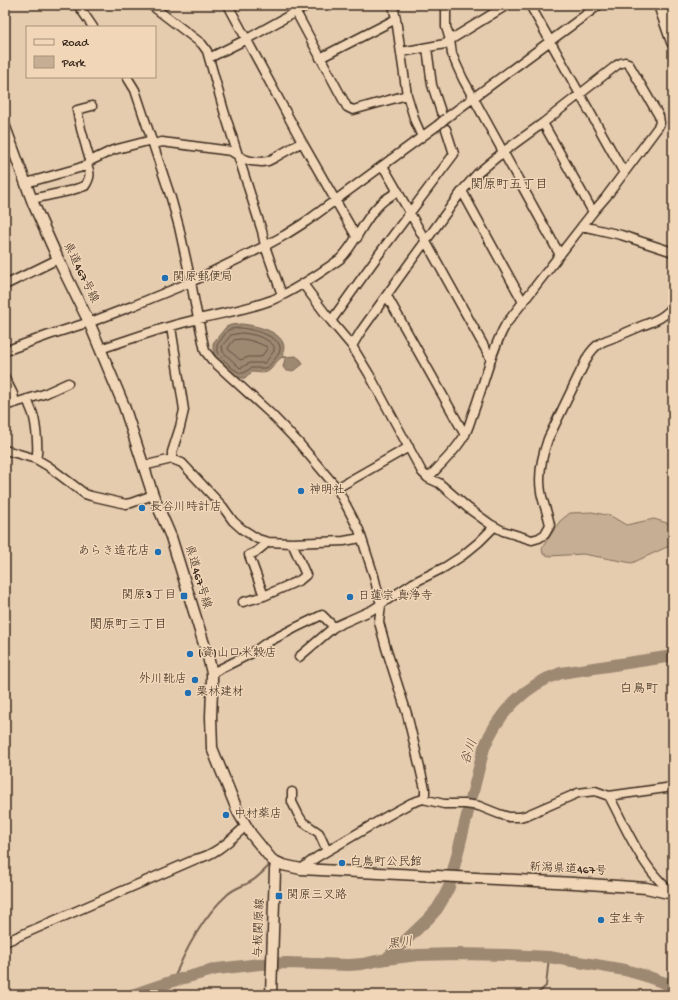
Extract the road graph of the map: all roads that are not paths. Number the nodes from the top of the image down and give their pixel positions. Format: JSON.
{"nodes":[{"id":1,"x":78,"y":5,"type":"edge"},
{"id":2,"x":151,"y":5,"type":"edge"},
{"id":3,"x":228,"y":5,"type":"edge"},
{"id":4,"x":308,"y":5,"type":"edge"},
{"id":5,"x":393,"y":5,"type":"edge"},
{"id":6,"x":446,"y":5,"type":"edge"},
{"id":7,"x":507,"y":5,"type":"edge"},
{"id":8,"x":530,"y":5,"type":"edge"},
{"id":9,"x":599,"y":5,"type":"edge"},
{"id":10,"x":660,"y":5,"type":"edge"},
{"id":11,"x":296,"y":12,"type":"junction"},
{"id":12,"x":396,"y":19,"type":"junction"},
{"id":13,"x":93,"y":26,"type":"edge"},
{"id":14,"x":247,"y":39,"type":"junction"},
{"id":15,"x":450,"y":40,"type":"junction"},
{"id":16,"x":550,"y":41,"type":"junction"},
{"id":17,"x":673,"y":42,"type":"edge"},
{"id":18,"x":427,"y":48,"type":"junction"},
{"id":19,"x":401,"y":52,"type":"junction"},
{"id":20,"x":209,"y":58,"type":"junction"},
{"id":21,"x":320,"y":58,"type":"junction"},
{"id":22,"x":128,"y":78,"type":"edge"},
{"id":23,"x":580,"y":94,"type":"junction"},
{"id":24,"x":407,"y":95,"type":"junction"},
{"id":25,"x":474,"y":99,"type":"junction"},
{"id":26,"x":92,"y":106,"type":"dead end"},
{"id":27,"x":444,"y":115,"type":"junction"},
{"id":28,"x":543,"y":123,"type":"junction"},
{"id":29,"x":5,"y":127,"type":"edge"},
{"id":30,"x":446,"y":129,"type":"dead end"},
{"id":31,"x":422,"y":137,"type":"junction"},
{"id":32,"x":153,"y":142,"type":"junction"},
{"id":33,"x":302,"y":142,"type":"junction"},
{"id":34,"x":504,"y":152,"type":"junction"},
{"id":35,"x":238,"y":156,"type":"junction"},
{"id":36,"x":89,"y":163,"type":"junction"},
{"id":37,"x":383,"y":166,"type":"junction"},
{"id":38,"x":624,"y":173,"type":"junction"},
{"id":39,"x":26,"y":183,"type":"junction"},
{"id":40,"x":398,"y":191,"type":"junction"},
{"id":41,"x":462,"y":191,"type":"junction"},
{"id":42,"x":32,"y":199,"type":"junction"},
{"id":43,"x":336,"y":201,"type":"junction"},
{"id":44,"x":593,"y":212,"type":"junction"},
{"id":45,"x":410,"y":213,"type":"junction"},
{"id":46,"x":582,"y":226,"type":"junction"},
{"id":47,"x":357,"y":238,"type":"junction"},
{"id":48,"x":425,"y":242,"type":"junction"},
{"id":49,"x":265,"y":246,"type":"junction"},
{"id":50,"x":673,"y":252,"type":"edge"},
{"id":51,"x":560,"y":254,"type":"junction"},
{"id":52,"x":58,"y":259,"type":"junction"},
{"id":53,"x":191,"y":282,"type":"junction"},
{"id":54,"x":303,"y":284,"type":"junction"},
{"id":55,"x":5,"y":285,"type":"edge"},
{"id":56,"x":282,"y":295,"type":"junction"},
{"id":57,"x":387,"y":296,"type":"junction"},
{"id":58,"x":523,"y":302,"type":"junction"},
{"id":59,"x":673,"y":306,"type":"edge"},
{"id":60,"x":198,"y":319,"type":"junction"},
{"id":61,"x":331,"y":321,"type":"junction"},
{"id":62,"x":89,"y":322,"type":"junction"},
{"id":63,"x":170,"y":327,"type":"junction"},
{"id":64,"x":352,"y":346,"type":"junction"},
{"id":65,"x":100,"y":349,"type":"junction"},
{"id":66,"x":5,"y":351,"type":"edge"},
{"id":67,"x":491,"y":359,"type":"junction"},
{"id":68,"x":5,"y":378,"type":"edge"},
{"id":69,"x":68,"y":383,"type":"dead end"},
{"id":70,"x":27,"y":400,"type":"junction"},
{"id":71,"x":15,"y":403,"type":"junction"},
{"id":72,"x":5,"y":406,"type":"edge"},
{"id":73,"x":465,"y":435,"type":"junction"},
{"id":74,"x":409,"y":447,"type":"junction"},
{"id":75,"x":5,"y":450,"type":"edge"},
{"id":76,"x":36,"y":459,"type":"junction"},
{"id":77,"x":172,"y":460,"type":"junction"},
{"id":78,"x":143,"y":466,"type":"junction"},
{"id":79,"x":428,"y":478,"type":"junction"},
{"id":80,"x":337,"y":488,"type":"junction"},
{"id":81,"x":154,"y":495,"type":"junction"},
{"id":82,"x":494,"y":526,"type":"junction"},
{"id":83,"x":361,"y":538,"type":"junction"},
{"id":84,"x":268,"y":542,"type":"junction"},
{"id":85,"x":292,"y":543,"type":"junction"},
{"id":86,"x":264,"y":596,"type":"junction"},
{"id":87,"x":243,"y":602,"type":"dead end"},
{"id":88,"x":381,"y":605,"type":"junction"},
{"id":89,"x":334,"y":627,"type":"junction"},
{"id":90,"x":299,"y":657,"type":"dead end"},
{"id":91,"x":212,"y":673,"type":"junction"},
{"id":92,"x":673,"y":788,"type":"edge"},
{"id":93,"x":292,"y":792,"type":"dead end"},
{"id":94,"x":609,"y":796,"type":"junction"},
{"id":95,"x":423,"y":798,"type":"junction"},
{"id":96,"x":246,"y":826,"type":"junction"},
{"id":97,"x":327,"y":851,"type":"junction"},
{"id":98,"x":276,"y":862,"type":"junction"},
{"id":99,"x":301,"y":869,"type":"junction"},
{"id":100,"x":460,"y":877,"type":"joint"},
{"id":101,"x":672,"y":894,"type":"edge"},
{"id":102,"x":5,"y":942,"type":"edge"},
{"id":103,"x":271,"y":995,"type":"edge"}],
"edges":[{"from":1,"to":13,"type":"street"},
{"from":2,"to":20,"type":"street"},
{"from":3,"to":14,"type":"street"},
{"from":4,"to":11,"type":"street"},
{"from":5,"to":12,"type":"street"},
{"from":6,"to":15,"type":"street"},
{"from":7,"to":15,"type":"street"},
{"from":8,"to":16,"type":"street"},
{"from":9,"to":16,"type":"street"},
{"from":10,"to":17,"type":"highway"},
{"from":11,"to":14,"type":"street"},
{"from":11,"to":21,"type":"street"},
{"from":12,"to":19,"type":"street"},
{"from":12,"to":21,"type":"street"},
{"from":14,"to":20,"type":"street"},
{"from":14,"to":33,"type":"street"},
{"from":15,"to":18,"type":"street"},
{"from":15,"to":25,"type":"street"},
{"from":16,"to":23,"type":"street"},
{"from":16,"to":25,"type":"street"},
{"from":18,"to":19,"type":"street"},
{"from":18,"to":27,"type":"street"},
{"from":19,"to":24,"type":"street"},
{"from":20,"to":35,"type":"street"},
{"from":21,"to":24,"type":"street"},
{"from":22,"to":32,"type":"street"},
{"from":23,"to":28,"type":"street"},
{"from":23,"to":38,"type":"street"},
{"from":23,"to":38,"type":"street"},
{"from":24,"to":31,"type":"street"},
{"from":25,"to":27,"type":"street"},
{"from":25,"to":34,"type":"street"},
{"from":26,"to":36,"type":"street"},
{"from":27,"to":31,"type":"street","bridge":true},
{"from":28,"to":34,"type":"street"},
{"from":28,"to":44,"type":"street"},
{"from":29,"to":39,"type":"main road","name":"県道467号線"},
{"from":30,"to":45,"type":"street"},
{"from":31,"to":37,"type":"street"},
{"from":32,"to":35,"type":"street"},
{"from":32,"to":36,"type":"street"},
{"from":32,"to":53,"type":"street"},
{"from":33,"to":35,"type":"street"},
{"from":33,"to":43,"type":"street"},
{"from":34,"to":41,"type":"street"},
{"from":34,"to":51,"type":"street"},
{"from":35,"to":49,"type":"street"},
{"from":36,"to":39,"type":"street"},
{"from":36,"to":42,"type":"street"},
{"from":37,"to":40,"type":"street"},
{"from":37,"to":43,"type":"street"},
{"from":38,"to":44,"type":"street"},
{"from":39,"to":42,"type":"main road","name":"県道467号線"},
{"from":40,"to":45,"type":"street"},
{"from":40,"to":47,"type":"street"},
{"from":41,"to":48,"type":"street"},
{"from":41,"to":58,"type":"street"},
{"from":42,"to":52,"type":"main road","name":"県道467号線"},
{"from":43,"to":47,"type":"street"},
{"from":43,"to":49,"type":"street"},
{"from":44,"to":46,"type":"street"},
{"from":45,"to":48,"type":"street"},
{"from":45,"to":61,"type":"street"},
{"from":46,"to":50,"type":"street"},
{"from":46,"to":51,"type":"street"},
{"from":47,"to":54,"type":"street"},
{"from":48,"to":57,"type":"street"},
{"from":48,"to":67,"type":"street"},
{"from":49,"to":53,"type":"street"},
{"from":49,"to":56,"type":"street"},
{"from":51,"to":58,"type":"street"},
{"from":52,"to":55,"type":"street"},
{"from":52,"to":62,"type":"main road","name":"県道467号線"},
{"from":53,"to":60,"type":"street"},
{"from":53,"to":62,"type":"street"},
{"from":54,"to":56,"type":"street"},
{"from":54,"to":61,"type":"street"},
{"from":56,"to":60,"type":"street"},
{"from":57,"to":64,"type":"street"},
{"from":57,"to":73,"type":"street"},
{"from":58,"to":67,"type":"street"},
{"from":59,"to":82,"type":"street"},
{"from":60,"to":63,"type":"street"},
{"from":60,"to":80,"type":"street"},
{"from":61,"to":64,"type":"street"},
{"from":62,"to":65,"type":"main road","name":"県道467号線"},
{"from":62,"to":66,"type":"street"},
{"from":63,"to":65,"type":"street"},
{"from":63,"to":77,"type":"street"},
{"from":64,"to":74,"type":"street"},
{"from":65,"to":78,"type":"main road","name":"県道467号線"},
{"from":67,"to":73,"type":"street"},
{"from":68,"to":71,"type":"street"},
{"from":69,"to":70,"type":"street"},
{"from":70,"to":71,"type":"street"},
{"from":70,"to":76,"type":"street"},
{"from":71,"to":72,"type":"street"},
{"from":73,"to":79,"type":"street"},
{"from":74,"to":79,"type":"street"},
{"from":74,"to":80,"type":"street"},
{"from":75,"to":76,"type":"street"},
{"from":76,"to":81,"type":"street"},
{"from":77,"to":78,"type":"street"},
{"from":77,"to":84,"type":"street"},
{"from":78,"to":81,"type":"main road","name":"県道467号線"},
{"from":79,"to":82,"type":"street"},
{"from":80,"to":83,"type":"street"},
{"from":81,"to":91,"type":"main road","name":"県道467号線"},
{"from":82,"to":88,"type":"street"},
{"from":83,"to":85,"type":"street"},
{"from":83,"to":88,"type":"street"},
{"from":84,"to":85,"type":"street"},
{"from":84,"to":86,"type":"street"},
{"from":85,"to":86,"type":"street"},
{"from":86,"to":87,"type":"street"},
{"from":88,"to":89,"type":"street"},
{"from":88,"to":95,"type":"street"},
{"from":89,"to":90,"type":"street"},
{"from":89,"to":91,"type":"street"},
{"from":91,"to":96,"type":"main road","name":"県道467号線"},
{"from":92,"to":94,"type":"street"},
{"from":93,"to":97,"type":"street"},
{"from":94,"to":95,"type":"street"},
{"from":94,"to":101,"type":"street"},
{"from":95,"to":97,"type":"street"},
{"from":96,"to":98,"type":"main road","name":"県道467号線"},
{"from":96,"to":102,"type":"street"},
{"from":97,"to":99,"type":"street"},
{"from":98,"to":99,"type":"main road","name":"県道467号線"},
{"from":98,"to":103,"type":"main road","name":"与板関原線"},
{"from":99,"to":100,"type":"main road","name":"県道467号線"},
{"from":100,"to":101,"type":"main road","name":"新潟県道467号"}]}
